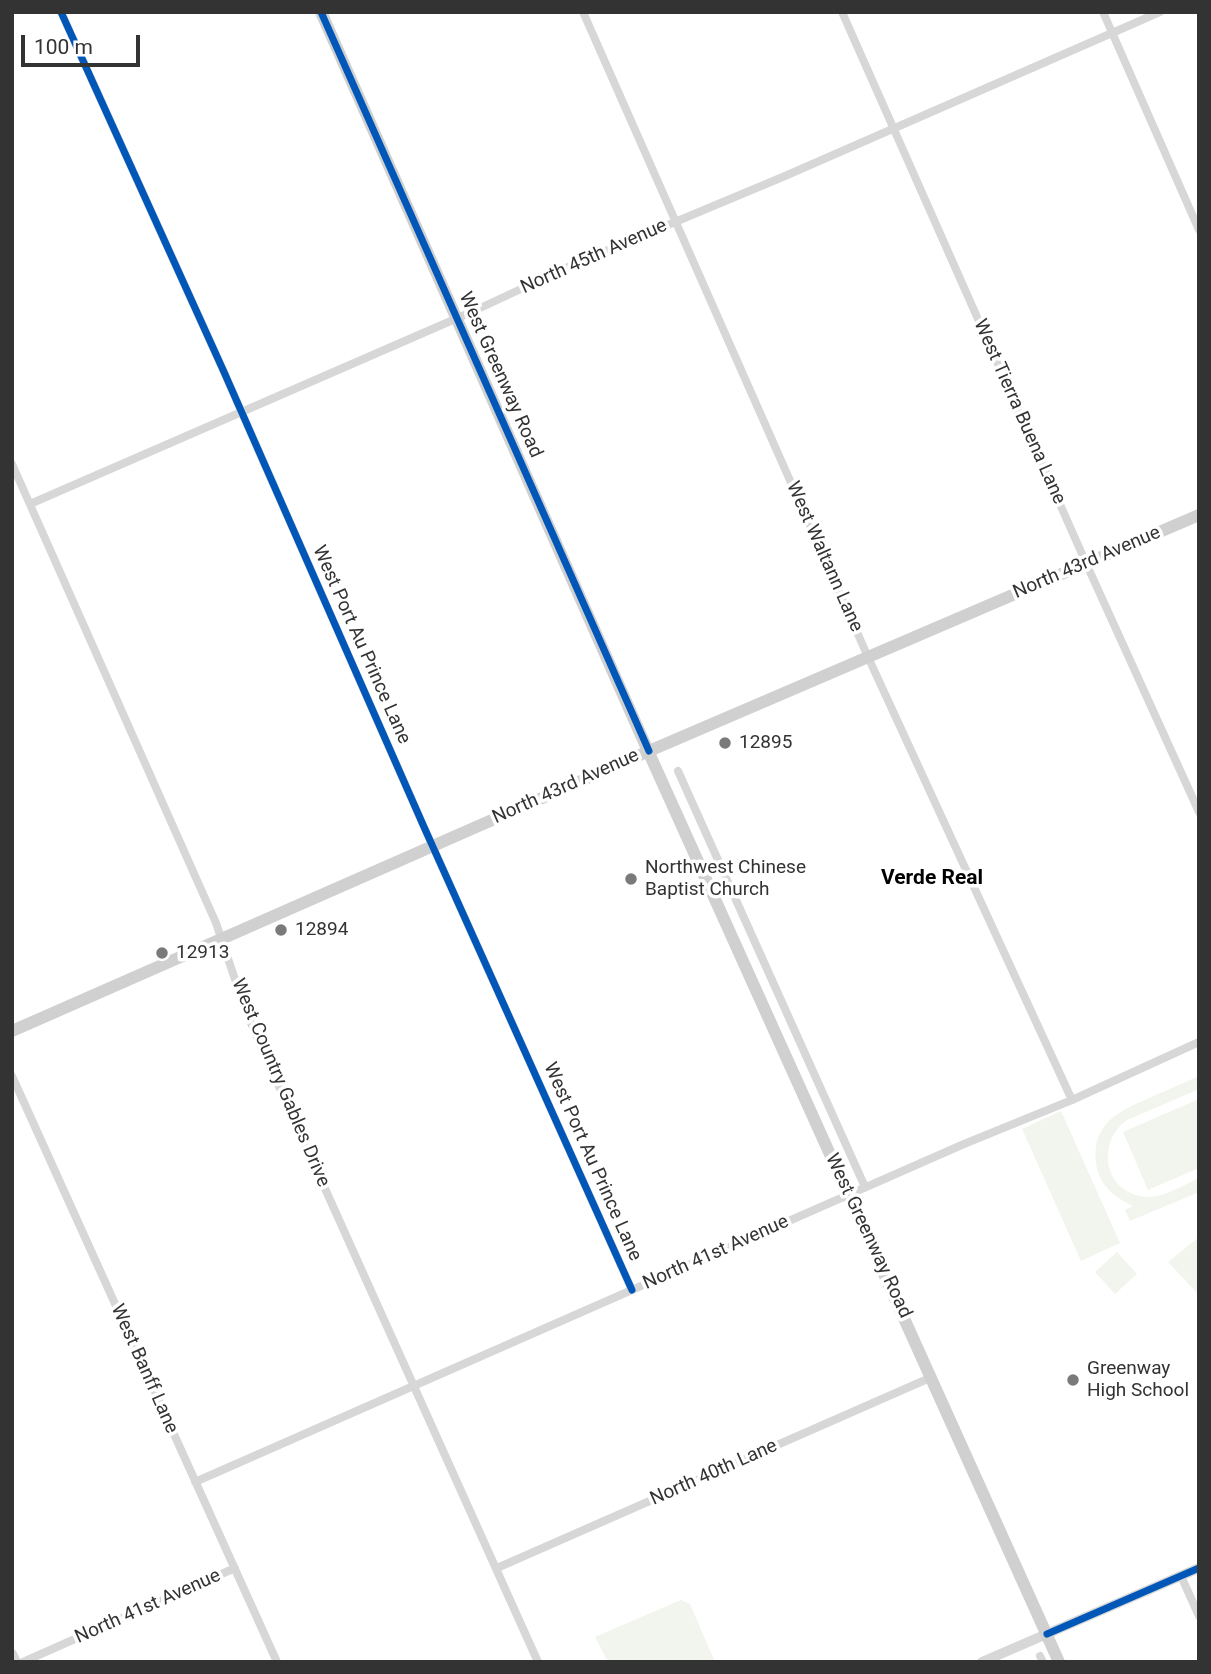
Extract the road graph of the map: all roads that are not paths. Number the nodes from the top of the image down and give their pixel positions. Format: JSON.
{"nodes":[{"id":1,"x":61,"y":12,"type":"edge"},
{"id":2,"x":321,"y":12,"type":"edge"},
{"id":3,"x":583,"y":12,"type":"edge"},
{"id":4,"x":842,"y":12,"type":"edge"},
{"id":5,"x":1103,"y":12,"type":"edge"},
{"id":6,"x":1160,"y":12,"type":"edge"},
{"id":7,"x":1112,"y":33,"type":"junction"},
{"id":8,"x":894,"y":128,"type":"junction"},
{"id":9,"x":676,"y":221,"type":"junction"},
{"id":10,"x":1199,"y":230,"type":"edge"},
{"id":11,"x":458,"y":318,"type":"junction"},
{"id":12,"x":240,"y":412,"type":"junction"},
{"id":13,"x":12,"y":464,"type":"edge"},
{"id":14,"x":30,"y":504,"type":"junction"},
{"id":15,"x":1199,"y":514,"type":"edge"},
{"id":16,"x":1086,"y":563,"type":"junction"},
{"id":17,"x":868,"y":657,"type":"junction"},
{"id":18,"x":649,"y":751,"type":"junction"},
{"id":19,"x":678,"y":771,"type":"dead end"},
{"id":20,"x":692,"y":802,"type":"junction"},
{"id":21,"x":675,"y":810,"type":"junction"},
{"id":22,"x":1199,"y":812,"type":"edge"},
{"id":23,"x":433,"y":846,"type":"junction"},
{"id":24,"x":222,"y":939,"type":"junction"},
{"id":25,"x":12,"y":1031,"type":"edge"},
{"id":26,"x":1199,"y":1042,"type":"edge"},
{"id":27,"x":12,"y":1076,"type":"edge"},
{"id":28,"x":1072,"y":1100,"type":"junction"},
{"id":29,"x":865,"y":1187,"type":"junction"},
{"id":30,"x":848,"y":1195,"type":"junction"},
{"id":31,"x":632,"y":1290,"type":"junction"},
{"id":32,"x":932,"y":1377,"type":"junction"},
{"id":33,"x":414,"y":1385,"type":"junction"},
{"id":34,"x":195,"y":1482,"type":"junction"},
{"id":35,"x":497,"y":1568,"type":"junction"},
{"id":36,"x":1199,"y":1568,"type":"edge"},
{"id":37,"x":235,"y":1569,"type":"junction"},
{"id":38,"x":1181,"y":1576,"type":"junction"},
{"id":39,"x":1199,"y":1616,"type":"edge"},
{"id":40,"x":1047,"y":1633,"type":"junction"},
{"id":41,"x":12,"y":1654,"type":"edge"},
{"id":42,"x":16,"y":1662,"type":"edge"},
{"id":43,"x":23,"y":1662,"type":"edge"},
{"id":44,"x":277,"y":1662,"type":"edge"},
{"id":45,"x":538,"y":1662,"type":"edge"},
{"id":46,"x":982,"y":1662,"type":"edge"},
{"id":47,"x":1059,"y":1662,"type":"edge"}],
"edges":[{"from":1,"to":12,"type":"street","name":"West Port Au Prince Lane"},
{"from":2,"to":11,"type":"main road","name":"West Greenway Road"},
{"from":3,"to":9,"type":"street","name":"West Waltann Lane"},
{"from":4,"to":8,"type":"street","name":"West Tierra Buena Lane"},
{"from":5,"to":7,"type":"street"},
{"from":6,"to":7,"type":"street","name":"North 45th Avenue"},
{"from":7,"to":8,"type":"street","name":"North 45th Avenue"},
{"from":7,"to":10,"type":"street"},
{"from":8,"to":9,"type":"street","name":"North 45th Avenue"},
{"from":8,"to":16,"type":"street","name":"West Tierra Buena Lane"},
{"from":9,"to":11,"type":"street","name":"North 45th Avenue"},
{"from":9,"to":17,"type":"street","name":"West Waltann Lane"},
{"from":11,"to":12,"type":"street","name":"North 45th Avenue"},
{"from":11,"to":18,"type":"main road","name":"West Greenway Road"},
{"from":12,"to":14,"type":"street","name":"North 45th Avenue"},
{"from":12,"to":23,"type":"street","name":"West Port Au Prince Lane"},
{"from":13,"to":14,"type":"street","name":"West Country Gables Drive"},
{"from":14,"to":24,"type":"street","name":"West Country Gables Drive"},
{"from":15,"to":16,"type":"main road","name":"North 43rd Avenue"},
{"from":16,"to":17,"type":"main road","name":"North 43rd Avenue"},
{"from":16,"to":22,"type":"street","name":"West Tierra Buena Lane"},
{"from":17,"to":18,"type":"main road","name":"North 43rd Avenue"},
{"from":17,"to":28,"type":"street","name":"West Waltann Lane"},
{"from":18,"to":21,"type":"main road","name":"West Greenway Road"},
{"from":18,"to":23,"type":"main road","name":"North 43rd Avenue"},
{"from":19,"to":20,"type":"street","name":"West Greenway Road"},
{"from":20,"to":21,"type":"street"},
{"from":20,"to":29,"type":"street","name":"West Greenway Road"},
{"from":21,"to":30,"type":"main road","name":"West Greenway Road"},
{"from":23,"to":24,"type":"main road","name":"North 43rd Avenue"},
{"from":23,"to":31,"type":"street","name":"West Port Au Prince Lane"},
{"from":24,"to":25,"type":"main road","name":"North 43rd Avenue"},
{"from":24,"to":33,"type":"street","name":"West Country Gables Drive"},
{"from":26,"to":28,"type":"street","name":"North 41st Avenue"},
{"from":27,"to":34,"type":"street","name":"West Banff Lane"},
{"from":28,"to":29,"type":"street","name":"North 41st Avenue"},
{"from":29,"to":30,"type":"street","name":"North 41st Avenue"},
{"from":30,"to":31,"type":"street","name":"North 41st Avenue"},
{"from":30,"to":32,"type":"main road","name":"West Greenway Road"},
{"from":31,"to":33,"type":"street","name":"North 41st Avenue"},
{"from":32,"to":35,"type":"street","name":"North 40th Lane"},
{"from":32,"to":40,"type":"main road","name":"West Greenway Road"},
{"from":33,"to":34,"type":"street","name":"North 41st Avenue"},
{"from":33,"to":35,"type":"street","name":"West Country Gables Drive"},
{"from":34,"to":37,"type":"street","name":"West Banff Lane"},
{"from":35,"to":45,"type":"street","name":"West Country Gables Drive"},
{"from":36,"to":38,"type":"street"},
{"from":37,"to":43,"type":"street","name":"North 41st Avenue"},
{"from":37,"to":44,"type":"street","name":"West Banff Lane"},
{"from":38,"to":39,"type":"street"},
{"from":38,"to":40,"type":"street"},
{"from":40,"to":46,"type":"street"},
{"from":40,"to":47,"type":"main road","name":"West Greenway Road"},
{"from":41,"to":42,"type":"street"}]}
